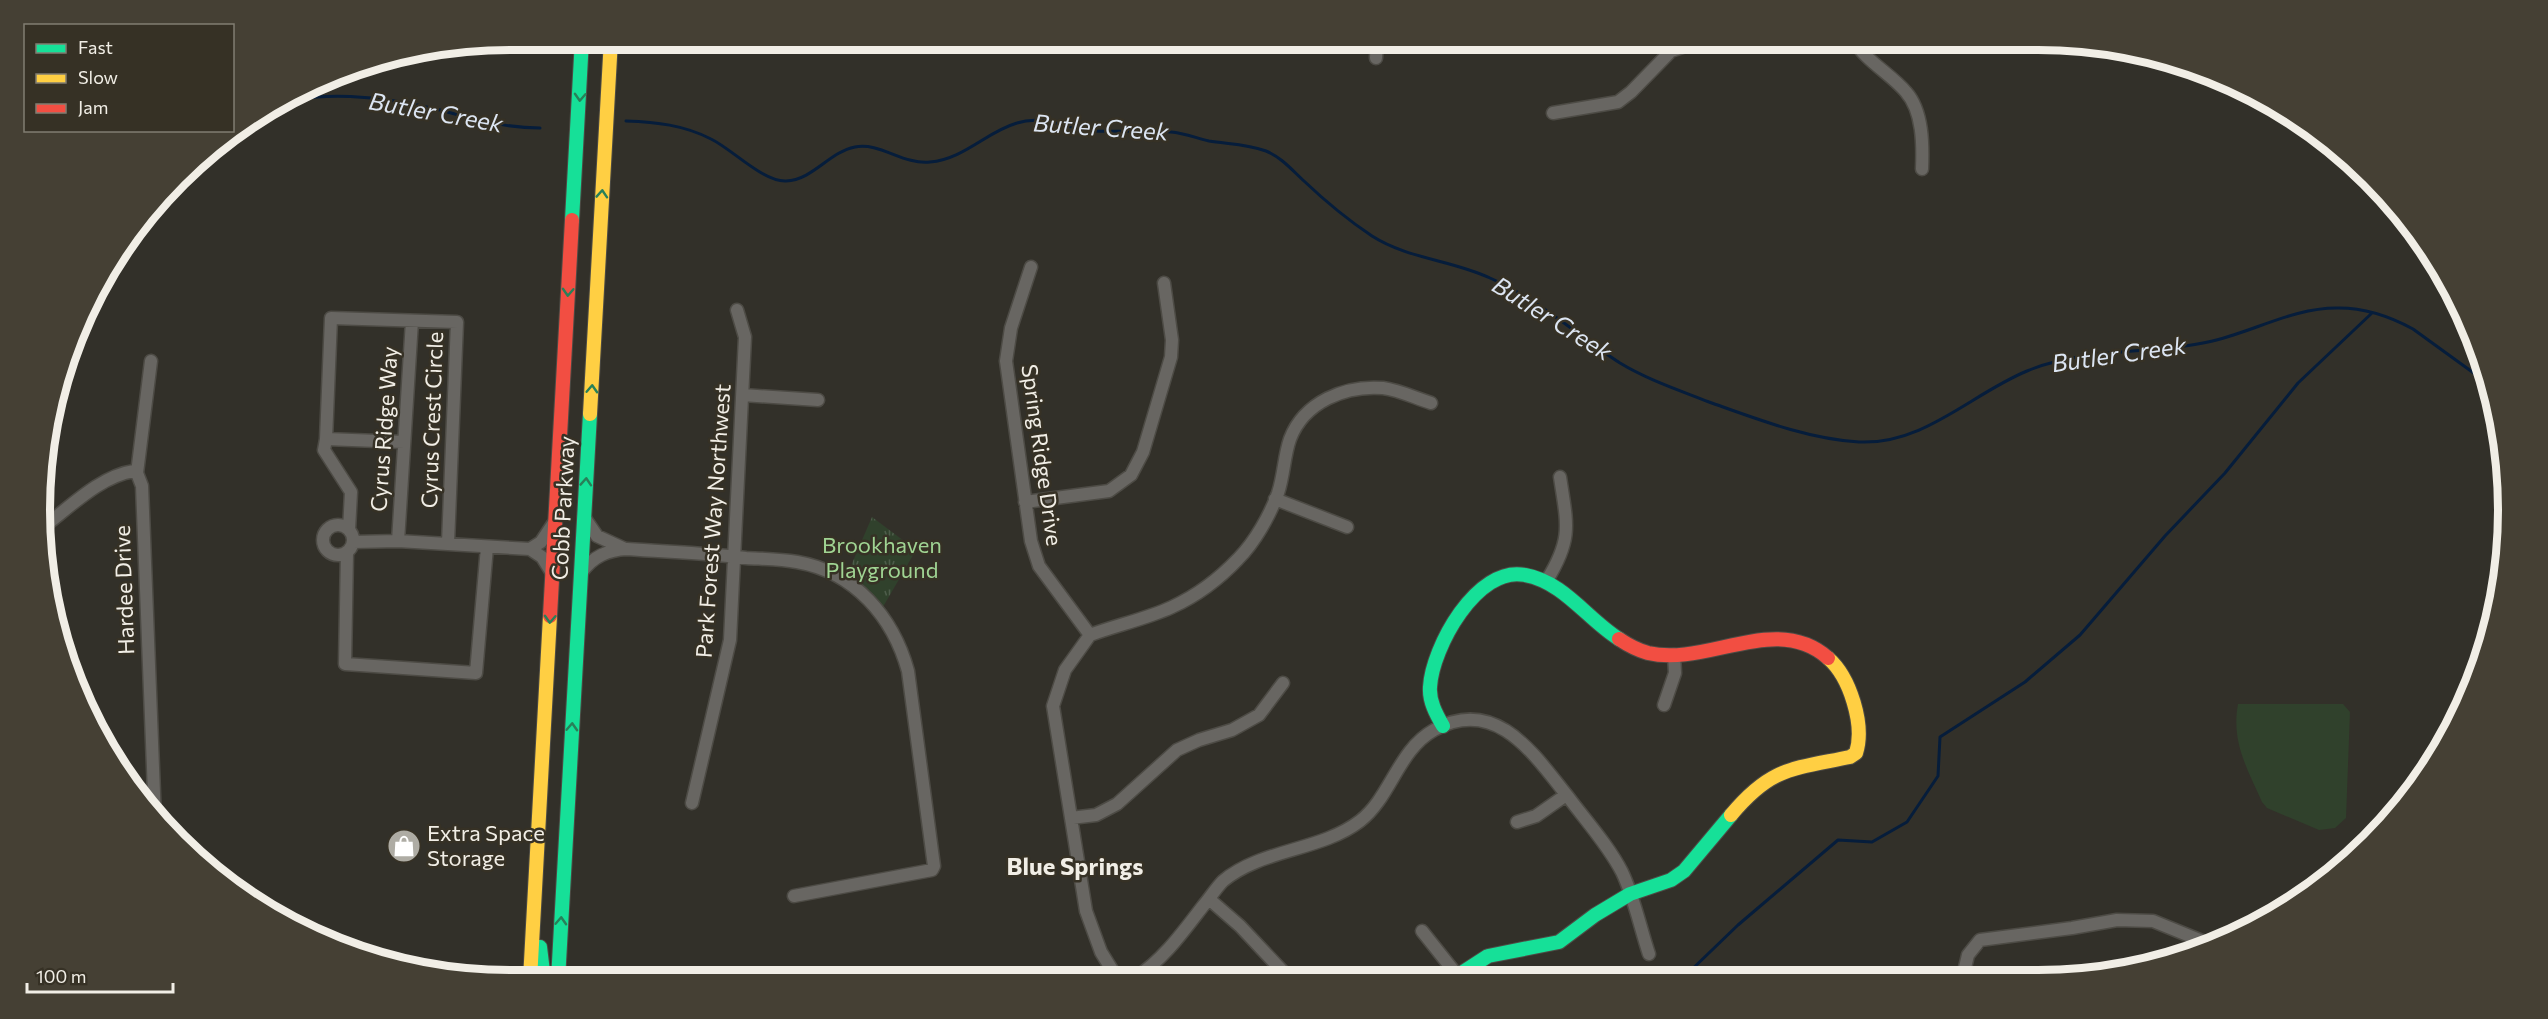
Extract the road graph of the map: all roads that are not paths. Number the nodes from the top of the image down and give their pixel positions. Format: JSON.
{"nodes":[{"id":1,"x":581,"y":50,"type":"edge"},
{"id":2,"x":610,"y":50,"type":"edge"},
{"id":3,"x":1376,"y":50,"type":"edge"},
{"id":4,"x":1674,"y":50,"type":"edge"},
{"id":5,"x":1863,"y":50,"type":"edge"},
{"id":6,"x":1376,"y":58,"type":"dead end"},
{"id":7,"x":1553,"y":113,"type":"dead end"},
{"id":8,"x":1922,"y":169,"type":"dead end"},
{"id":9,"x":1031,"y":267,"type":"dead end"},
{"id":10,"x":1164,"y":283,"type":"dead end"},
{"id":11,"x":738,"y":310,"type":"dead end"},
{"id":12,"x":412,"y":321,"type":"junction"},
{"id":13,"x":151,"y":361,"type":"dead end"},
{"id":14,"x":743,"y":395,"type":"junction"},
{"id":15,"x":818,"y":400,"type":"dead end"},
{"id":16,"x":1431,"y":403,"type":"dead end"},
{"id":17,"x":326,"y":439,"type":"junction"},
{"id":18,"x":404,"y":442,"type":"junction"},
{"id":19,"x":137,"y":473,"type":"junction"},
{"id":20,"x":1560,"y":477,"type":"dead end"},
{"id":21,"x":1275,"y":499,"type":"junction"},
{"id":22,"x":1025,"y":502,"type":"junction"},
{"id":23,"x":584,"y":517,"type":"junction"},
{"id":24,"x":556,"y":519,"type":"junction"},
{"id":25,"x":50,"y":522,"type":"edge"},
{"id":26,"x":1347,"y":527,"type":"dead end"},
{"id":27,"x":349,"y":541,"type":"junction"},
{"id":28,"x":398,"y":541,"type":"junction"},
{"id":29,"x":448,"y":543,"type":"junction"},
{"id":30,"x":487,"y":547,"type":"junction"},
{"id":31,"x":530,"y":549,"type":"junction"},
{"id":32,"x":627,"y":549,"type":"junction"},
{"id":33,"x":734,"y":556,"type":"junction"},
{"id":34,"x":552,"y":573,"type":"junction"},
{"id":35,"x":580,"y":574,"type":"junction"},
{"id":36,"x":1547,"y":580,"type":"junction"},
{"id":37,"x":1090,"y":635,"type":"junction"},
{"id":38,"x":1674,"y":655,"type":"junction"},
{"id":39,"x":1283,"y":683,"type":"dead end"},
{"id":40,"x":1664,"y":705,"type":"dead end"},
{"id":41,"x":1443,"y":726,"type":"junction"},
{"id":42,"x":1566,"y":795,"type":"junction"},
{"id":43,"x":154,"y":801,"type":"edge"},
{"id":44,"x":692,"y":803,"type":"dead end"},
{"id":45,"x":1071,"y":819,"type":"junction"},
{"id":46,"x":1517,"y":822,"type":"dead end"},
{"id":47,"x":1630,"y":894,"type":"junction"},
{"id":48,"x":794,"y":896,"type":"dead end"},
{"id":49,"x":1209,"y":899,"type":"junction"},
{"id":50,"x":534,"y":919,"type":"junction"},
{"id":51,"x":1422,"y":932,"type":"dead end"},
{"id":52,"x":2198,"y":940,"type":"edge"},
{"id":53,"x":1648,"y":954,"type":"dead end"},
{"id":54,"x":531,"y":970,"type":"edge"},
{"id":55,"x":543,"y":970,"type":"edge"},
{"id":56,"x":559,"y":970,"type":"edge"},
{"id":57,"x":1112,"y":970,"type":"edge"},
{"id":58,"x":1148,"y":970,"type":"edge"},
{"id":59,"x":1281,"y":970,"type":"edge"},
{"id":60,"x":1450,"y":970,"type":"edge"},
{"id":61,"x":1465,"y":970,"type":"edge"},
{"id":62,"x":1965,"y":970,"type":"edge"}],
"edges":[{"from":1,"to":24,"type":"main road","name":"Cobb Parkway","one_way":true},
{"from":23,"to":2,"type":"main road","name":"Cobb Parkway","one_way":true},
{"from":3,"to":6,"type":"street"},
{"from":4,"to":7,"type":"street"},
{"from":5,"to":8,"type":"street"},
{"from":9,"to":22,"type":"street","name":"Spring Ridge Drive"},
{"from":10,"to":22,"type":"street"},
{"from":11,"to":14,"type":"street","name":"Park Forest Way Northwest"},
{"from":12,"to":17,"type":"street","name":"Cyrus Crest Circle"},
{"from":12,"to":18,"type":"street","name":"Cyrus Ridge Way"},
{"from":12,"to":29,"type":"street","name":"Cyrus Crest Circle"},
{"from":13,"to":19,"type":"street","name":"Hardee Drive"},
{"from":14,"to":15,"type":"street"},
{"from":14,"to":33,"type":"street","name":"Park Forest Way Northwest"},
{"from":16,"to":21,"type":"street"},
{"from":17,"to":18,"type":"street"},
{"from":17,"to":27,"type":"street","name":"Cyrus Crest Circle"},
{"from":18,"to":28,"type":"street","name":"Cyrus Ridge Way"},
{"from":19,"to":25,"type":"street"},
{"from":19,"to":43,"type":"street","name":"Hardee Drive"},
{"from":20,"to":36,"type":"street"},
{"from":21,"to":26,"type":"street"},
{"from":21,"to":37,"type":"street"},
{"from":22,"to":37,"type":"street","name":"Spring Ridge Drive"},
{"from":23,"to":32,"type":"street"},
{"from":23,"to":35,"type":"main road","name":"Cobb Parkway"},
{"from":24,"to":31,"type":"street"},
{"from":24,"to":34,"type":"main road","name":"Cobb Parkway"},
{"from":27,"to":28,"type":"street","name":"Cyrus Crest Circle"},
{"from":27,"to":30,"type":"street"},
{"from":28,"to":29,"type":"street","name":"Cyrus Crest Circle"},
{"from":29,"to":30,"type":"street","name":"Cyrus Crest Circle"},
{"from":30,"to":31,"type":"street","name":"Cyrus Crest Circle"},
{"from":31,"to":34,"type":"street"},
{"from":32,"to":33,"type":"street"},
{"from":32,"to":35,"type":"street"},
{"from":33,"to":44,"type":"street","name":"Park Forest Way Northwest"},
{"from":33,"to":48,"type":"street"},
{"from":34,"to":50,"type":"main road","name":"Cobb Parkway","one_way":true},
{"from":56,"to":35,"type":"main road","name":"Cobb Parkway","one_way":true},
{"from":36,"to":38,"type":"main road"},
{"from":36,"to":41,"type":"main road"},
{"from":37,"to":45,"type":"street"},
{"from":38,"to":40,"type":"street"},
{"from":38,"to":47,"type":"main road"},
{"from":39,"to":45,"type":"street"},
{"from":41,"to":42,"type":"street"},
{"from":41,"to":49,"type":"street"},
{"from":42,"to":46,"type":"street"},
{"from":42,"to":47,"type":"street"},
{"from":45,"to":57,"type":"street"},
{"from":47,"to":53,"type":"street"},
{"from":47,"to":61,"type":"main road"},
{"from":49,"to":58,"type":"street"},
{"from":49,"to":59,"type":"street"},
{"from":50,"to":54,"type":"main road","name":"Cobb Parkway"},
{"from":50,"to":55,"type":"main road"},
{"from":51,"to":60,"type":"street"},
{"from":52,"to":62,"type":"street"}]}
